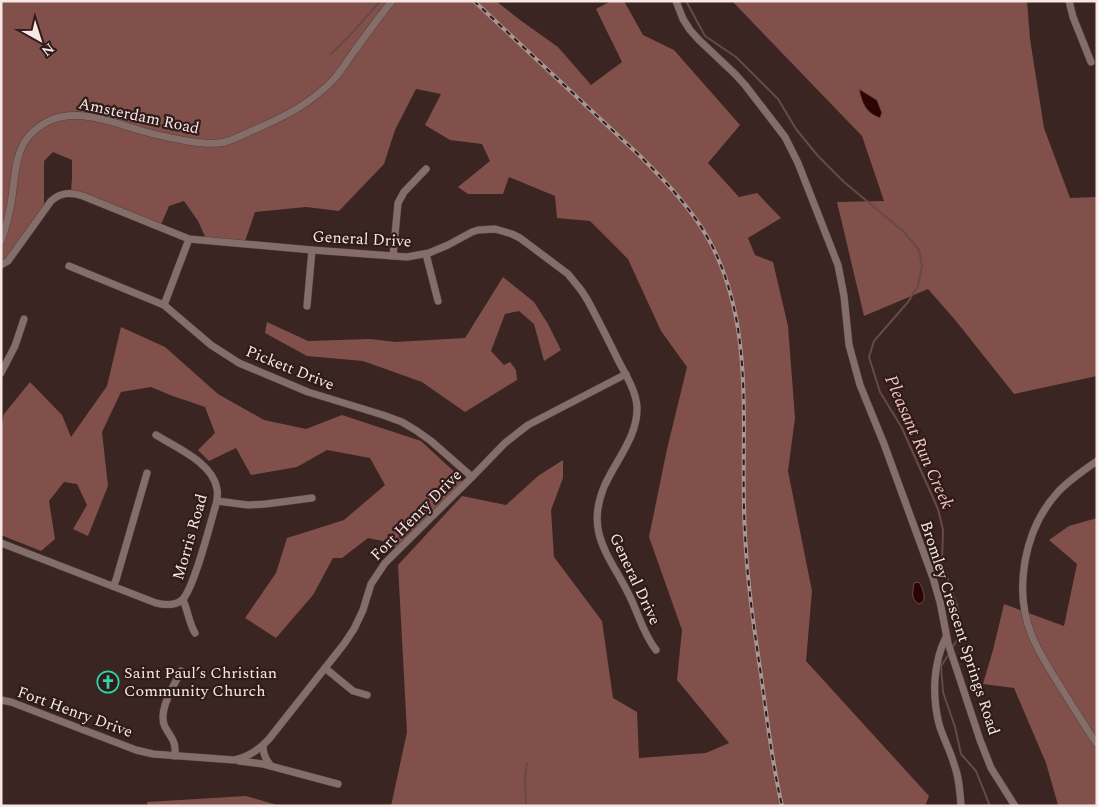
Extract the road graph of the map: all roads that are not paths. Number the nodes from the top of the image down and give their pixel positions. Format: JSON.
{"nodes":[{"id":1,"x":392,"y":1,"type":"edge"},
{"id":2,"x":676,"y":1,"type":"edge"},
{"id":3,"x":1069,"y":1,"type":"edge"},
{"id":4,"x":1091,"y":62,"type":"dead end"},
{"id":5,"x":426,"y":169,"type":"dead end"},
{"id":6,"x":189,"y":239,"type":"junction"},
{"id":7,"x":1,"y":241,"type":"edge"},
{"id":8,"x":312,"y":250,"type":"junction"},
{"id":9,"x":426,"y":254,"type":"junction"},
{"id":10,"x":393,"y":256,"type":"junction"},
{"id":11,"x":1,"y":265,"type":"edge"},
{"id":12,"x":69,"y":266,"type":"dead end"},
{"id":13,"x":438,"y":302,"type":"dead end"},
{"id":14,"x":164,"y":305,"type":"junction"},
{"id":15,"x":307,"y":306,"type":"dead end"},
{"id":16,"x":24,"y":319,"type":"dead end"},
{"id":17,"x":1,"y":373,"type":"edge"},
{"id":18,"x":626,"y":374,"type":"junction"},
{"id":19,"x":156,"y":435,"type":"dead end"},
{"id":20,"x":1097,"y":461,"type":"edge"},
{"id":21,"x":147,"y":473,"type":"dead end"},
{"id":22,"x":472,"y":477,"type":"junction"},
{"id":23,"x":312,"y":498,"type":"dead end"},
{"id":24,"x":217,"y":501,"type":"junction"},
{"id":25,"x":1,"y":543,"type":"edge"},
{"id":26,"x":113,"y":586,"type":"junction"},
{"id":27,"x":183,"y":600,"type":"junction"},
{"id":28,"x":195,"y":633,"type":"dead end"},
{"id":29,"x":947,"y":640,"type":"junction"},
{"id":30,"x":656,"y":650,"type":"dead end"},
{"id":31,"x":325,"y":668,"type":"junction"},
{"id":32,"x":181,"y":671,"type":"dead end"},
{"id":33,"x":366,"y":695,"type":"dead end"},
{"id":34,"x":1,"y":700,"type":"edge"},
{"id":35,"x":1097,"y":744,"type":"edge"},
{"id":36,"x":263,"y":746,"type":"junction"},
{"id":37,"x":175,"y":756,"type":"junction"},
{"id":38,"x":234,"y":760,"type":"junction"},
{"id":39,"x":271,"y":766,"type":"junction"},
{"id":40,"x":338,"y":784,"type":"dead end"},
{"id":41,"x":961,"y":806,"type":"edge"},
{"id":42,"x":1015,"y":806,"type":"edge"}],
"edges":[{"from":1,"to":7,"type":"street","name":"Amsterdam Road"},
{"from":2,"to":29,"type":"street","name":"Bromley Crescent Springs Road"},
{"from":3,"to":4,"type":"street"},
{"from":5,"to":10,"type":"street"},
{"from":6,"to":8,"type":"street","name":"General Drive"},
{"from":6,"to":11,"type":"street","name":"General Drive"},
{"from":6,"to":14,"type":"street"},
{"from":8,"to":10,"type":"street","name":"General Drive"},
{"from":8,"to":15,"type":"street"},
{"from":9,"to":10,"type":"street","name":"General Drive"},
{"from":9,"to":13,"type":"street"},
{"from":9,"to":18,"type":"street","name":"General Drive"},
{"from":12,"to":14,"type":"street","name":"Pickett Drive"},
{"from":14,"to":22,"type":"street","name":"Pickett Drive"},
{"from":16,"to":17,"type":"street"},
{"from":18,"to":22,"type":"street","name":"Fort Henry Drive"},
{"from":18,"to":30,"type":"street","name":"General Drive"},
{"from":19,"to":24,"type":"street","name":"Morris Road"},
{"from":20,"to":35,"type":"street"},
{"from":21,"to":26,"type":"street"},
{"from":22,"to":31,"type":"street","name":"Fort Henry Drive"},
{"from":23,"to":24,"type":"street"},
{"from":24,"to":27,"type":"street","name":"Morris Road"},
{"from":25,"to":26,"type":"street","name":"Morris Road"},
{"from":26,"to":27,"type":"street","name":"Morris Road"},
{"from":27,"to":28,"type":"street"},
{"from":29,"to":41,"type":"street"},
{"from":29,"to":42,"type":"street","name":"Bromley Crescent Springs Road"},
{"from":31,"to":33,"type":"street"},
{"from":31,"to":36,"type":"street","name":"Fort Henry Drive"},
{"from":32,"to":37,"type":"street"},
{"from":34,"to":37,"type":"street","name":"Fort Henry Drive"},
{"from":36,"to":38,"type":"street","name":"Fort Henry Drive"},
{"from":36,"to":39,"type":"street"},
{"from":37,"to":38,"type":"street","name":"Fort Henry Drive"},
{"from":38,"to":39,"type":"street"},
{"from":39,"to":40,"type":"street"}]}
